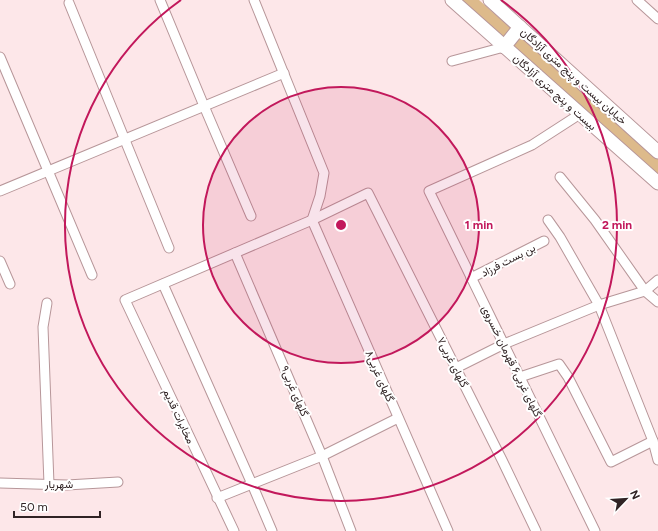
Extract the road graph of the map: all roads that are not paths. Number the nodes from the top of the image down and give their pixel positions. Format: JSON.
{"nodes":[{"id":1,"x":160,"y":0,"type":"edge"},
{"id":2,"x":254,"y":0,"type":"edge"},
{"id":3,"x":452,"y":0,"type":"edge"},
{"id":4,"x":490,"y":0,"type":"edge"},
{"id":5,"x":637,"y":0,"type":"edge"},
{"id":6,"x":69,"y":3,"type":"dead end"},
{"id":7,"x":658,"y":18,"type":"edge"},
{"id":8,"x":520,"y":27,"type":"junction"},
{"id":9,"x":504,"y":47,"type":"junction"},
{"id":10,"x":0,"y":57,"type":"edge"},
{"id":11,"x":452,"y":61,"type":"dead end"},
{"id":12,"x":284,"y":73,"type":"junction"},
{"id":13,"x":204,"y":106,"type":"junction"},
{"id":14,"x":580,"y":114,"type":"junction"},
{"id":15,"x":124,"y":139,"type":"junction"},
{"id":16,"x":658,"y":152,"type":"edge"},
{"id":17,"x":48,"y":171,"type":"junction"},
{"id":18,"x":560,"y":177,"type":"dead end"},
{"id":19,"x":658,"y":183,"type":"edge"},
{"id":20,"x":0,"y":191,"type":"edge"},
{"id":21,"x":251,"y":216,"type":"dead end"},
{"id":22,"x":312,"y":220,"type":"junction"},
{"id":23,"x":548,"y":220,"type":"dead end"},
{"id":24,"x":544,"y":241,"type":"dead end"},
{"id":25,"x":169,"y":248,"type":"dead end"},
{"id":26,"x":236,"y":253,"type":"junction"},
{"id":27,"x":0,"y":261,"type":"edge"},
{"id":28,"x":92,"y":275,"type":"dead end"},
{"id":29,"x":471,"y":278,"type":"junction"},
{"id":30,"x":658,"y":280,"type":"edge"},
{"id":31,"x":10,"y":284,"type":"dead end"},
{"id":32,"x":163,"y":284,"type":"junction"},
{"id":33,"x":645,"y":291,"type":"junction"},
{"id":34,"x":658,"y":302,"type":"edge"},
{"id":35,"x":47,"y":303,"type":"dead end"},
{"id":36,"x":599,"y":305,"type":"junction"},
{"id":37,"x":504,"y":344,"type":"junction"},
{"id":38,"x":456,"y":368,"type":"junction"},
{"id":39,"x":520,"y":377,"type":"junction"},
{"id":40,"x":398,"y":418,"type":"junction"},
{"id":41,"x":652,"y":441,"type":"junction"},
{"id":42,"x":322,"y":456,"type":"junction"},
{"id":43,"x":658,"y":460,"type":"edge"},
{"id":44,"x":118,"y":482,"type":"dead end"},
{"id":45,"x":0,"y":483,"type":"edge"},
{"id":46,"x":49,"y":484,"type":"junction"},
{"id":47,"x":252,"y":484,"type":"junction"},
{"id":48,"x":218,"y":498,"type":"junction"},
{"id":49,"x":234,"y":531,"type":"edge"},
{"id":50,"x":272,"y":531,"type":"edge"},
{"id":51,"x":351,"y":531,"type":"edge"},
{"id":52,"x":448,"y":531,"type":"edge"},
{"id":53,"x":536,"y":531,"type":"edge"},
{"id":54,"x":596,"y":531,"type":"edge"}],
"edges":[{"from":1,"to":13,"type":"street"},
{"from":2,"to":12,"type":"street"},
{"from":3,"to":9,"type":"main road","name":"بیست و پنج متری آزادگان"},
{"from":4,"to":8,"type":"main road","name":"خیابان بیست و پنج متری آزادگان"},
{"from":5,"to":7,"type":"street"},
{"from":6,"to":15,"type":"street"},
{"from":8,"to":9,"type":"main road"},
{"from":8,"to":16,"type":"main road","name":"خیابان بیست و پنج متری آزادگان"},
{"from":9,"to":11,"type":"street"},
{"from":9,"to":14,"type":"main road","name":"بیست و پنج متری آزادگان"},
{"from":10,"to":17,"type":"street"},
{"from":12,"to":13,"type":"street"},
{"from":12,"to":22,"type":"street"},
{"from":13,"to":15,"type":"street"},
{"from":13,"to":21,"type":"street"},
{"from":14,"to":19,"type":"main road","name":"بیست و پنج متری آزادگان"},
{"from":14,"to":29,"type":"street","name":"گلهای غربی۶ قهرمان خسروی"},
{"from":15,"to":17,"type":"street"},
{"from":15,"to":25,"type":"street"},
{"from":17,"to":20,"type":"street"},
{"from":17,"to":28,"type":"street"},
{"from":18,"to":33,"type":"street"},
{"from":22,"to":26,"type":"street"},
{"from":22,"to":38,"type":"street","name":"گلهای غربی۷"},
{"from":22,"to":40,"type":"street","name":"گلهای غربی۸"},
{"from":23,"to":36,"type":"street"},
{"from":24,"to":29,"type":"street","name":"بن بست فرزاد"},
{"from":26,"to":32,"type":"street"},
{"from":26,"to":42,"type":"street","name":"گلهای غربی۹"},
{"from":27,"to":31,"type":"street"},
{"from":29,"to":37,"type":"street","name":"گلهای غربی۶ قهرمان خسروی"},
{"from":30,"to":33,"type":"street"},
{"from":32,"to":47,"type":"street"},
{"from":32,"to":48,"type":"street","name":"مخابرات قدیم"},
{"from":33,"to":34,"type":"street"},
{"from":33,"to":36,"type":"street"},
{"from":35,"to":46,"type":"street"},
{"from":36,"to":37,"type":"street"},
{"from":36,"to":41,"type":"street"},
{"from":37,"to":38,"type":"street"},
{"from":37,"to":39,"type":"street","name":"گلهای غربی۶ قهرمان خسروی"},
{"from":38,"to":53,"type":"street","name":"گلهای غربی۷"},
{"from":39,"to":41,"type":"street"},
{"from":39,"to":54,"type":"street","name":"گلهای غربی۶ قهرمان خسروی"},
{"from":40,"to":42,"type":"street"},
{"from":40,"to":52,"type":"street","name":"گلهای غربی۸"},
{"from":41,"to":43,"type":"street"},
{"from":42,"to":47,"type":"street"},
{"from":42,"to":51,"type":"street","name":"گلهای غربی۹"},
{"from":44,"to":46,"type":"street","name":"شهریار"},
{"from":45,"to":46,"type":"street","name":"شهریار"},
{"from":47,"to":48,"type":"street"},
{"from":47,"to":50,"type":"street"},
{"from":48,"to":49,"type":"street","name":"مخابرات قدیم"}]}
